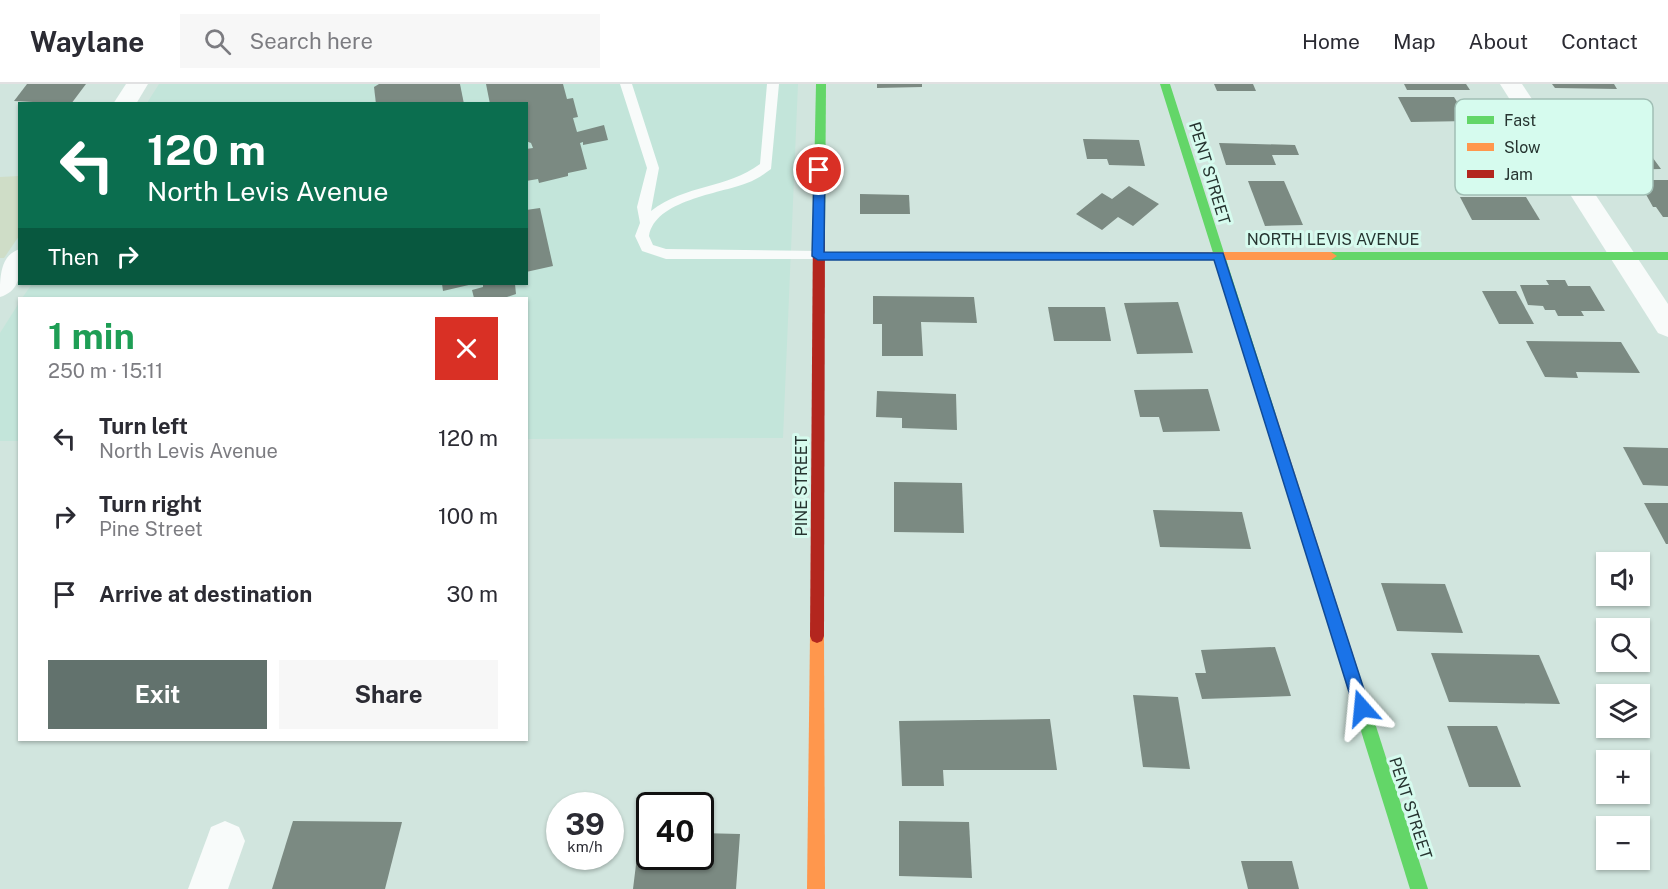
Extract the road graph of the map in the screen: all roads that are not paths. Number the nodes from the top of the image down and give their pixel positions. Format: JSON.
{"nodes":[{"id":1,"x":137,"y":84,"type":"edge"},
{"id":2,"x":626,"y":84,"type":"edge"},
{"id":3,"x":773,"y":84,"type":"edge"},
{"id":4,"x":821,"y":84,"type":"edge"},
{"id":5,"x":1165,"y":84,"type":"edge"},
{"id":6,"x":1511,"y":84,"type":"edge"},
{"id":7,"x":1521,"y":99,"type":"edge"},
{"id":8,"x":125,"y":102,"type":"edge"},
{"id":9,"x":1583,"y":195,"type":"edge"},
{"id":10,"x":646,"y":223,"type":"junction"},
{"id":11,"x":818,"y":256,"type":"junction"},
{"id":12,"x":1219,"y":256,"type":"junction"},
{"id":13,"x":1622,"y":256,"type":"junction"},
{"id":14,"x":1668,"y":256,"type":"edge"},
{"id":15,"x":18,"y":261,"type":"edge"},
{"id":16,"x":0,"y":286,"type":"edge"},
{"id":17,"x":1668,"y":327,"type":"edge"},
{"id":18,"x":225,"y":841,"type":"dead end"},
{"id":19,"x":208,"y":889,"type":"edge"},
{"id":20,"x":816,"y":889,"type":"edge"},
{"id":21,"x":1419,"y":889,"type":"edge"}],
"edges":[{"from":1,"to":8,"type":"street"},
{"from":2,"to":10,"type":"lane"},
{"from":3,"to":10,"type":"lane"},
{"from":4,"to":11,"type":"street","name":"PINE STREET"},
{"from":5,"to":12,"type":"street","name":"PENT STREET"},
{"from":6,"to":7,"type":"street"},
{"from":9,"to":13,"type":"street"},
{"from":10,"to":11,"type":"lane"},
{"from":11,"to":12,"type":"street","name":"NORTH LEVIS AVENUE"},
{"from":11,"to":20,"type":"street","name":"PINE STREET"},
{"from":12,"to":13,"type":"street","name":"NORTH LEVIS AVENUE"},
{"from":12,"to":21,"type":"street","name":"PENT STREET"},
{"from":13,"to":14,"type":"street","name":"NORTH LEVIS AVENUE"},
{"from":13,"to":17,"type":"street"},
{"from":15,"to":16,"type":"street"},
{"from":18,"to":19,"type":"street"}]}
